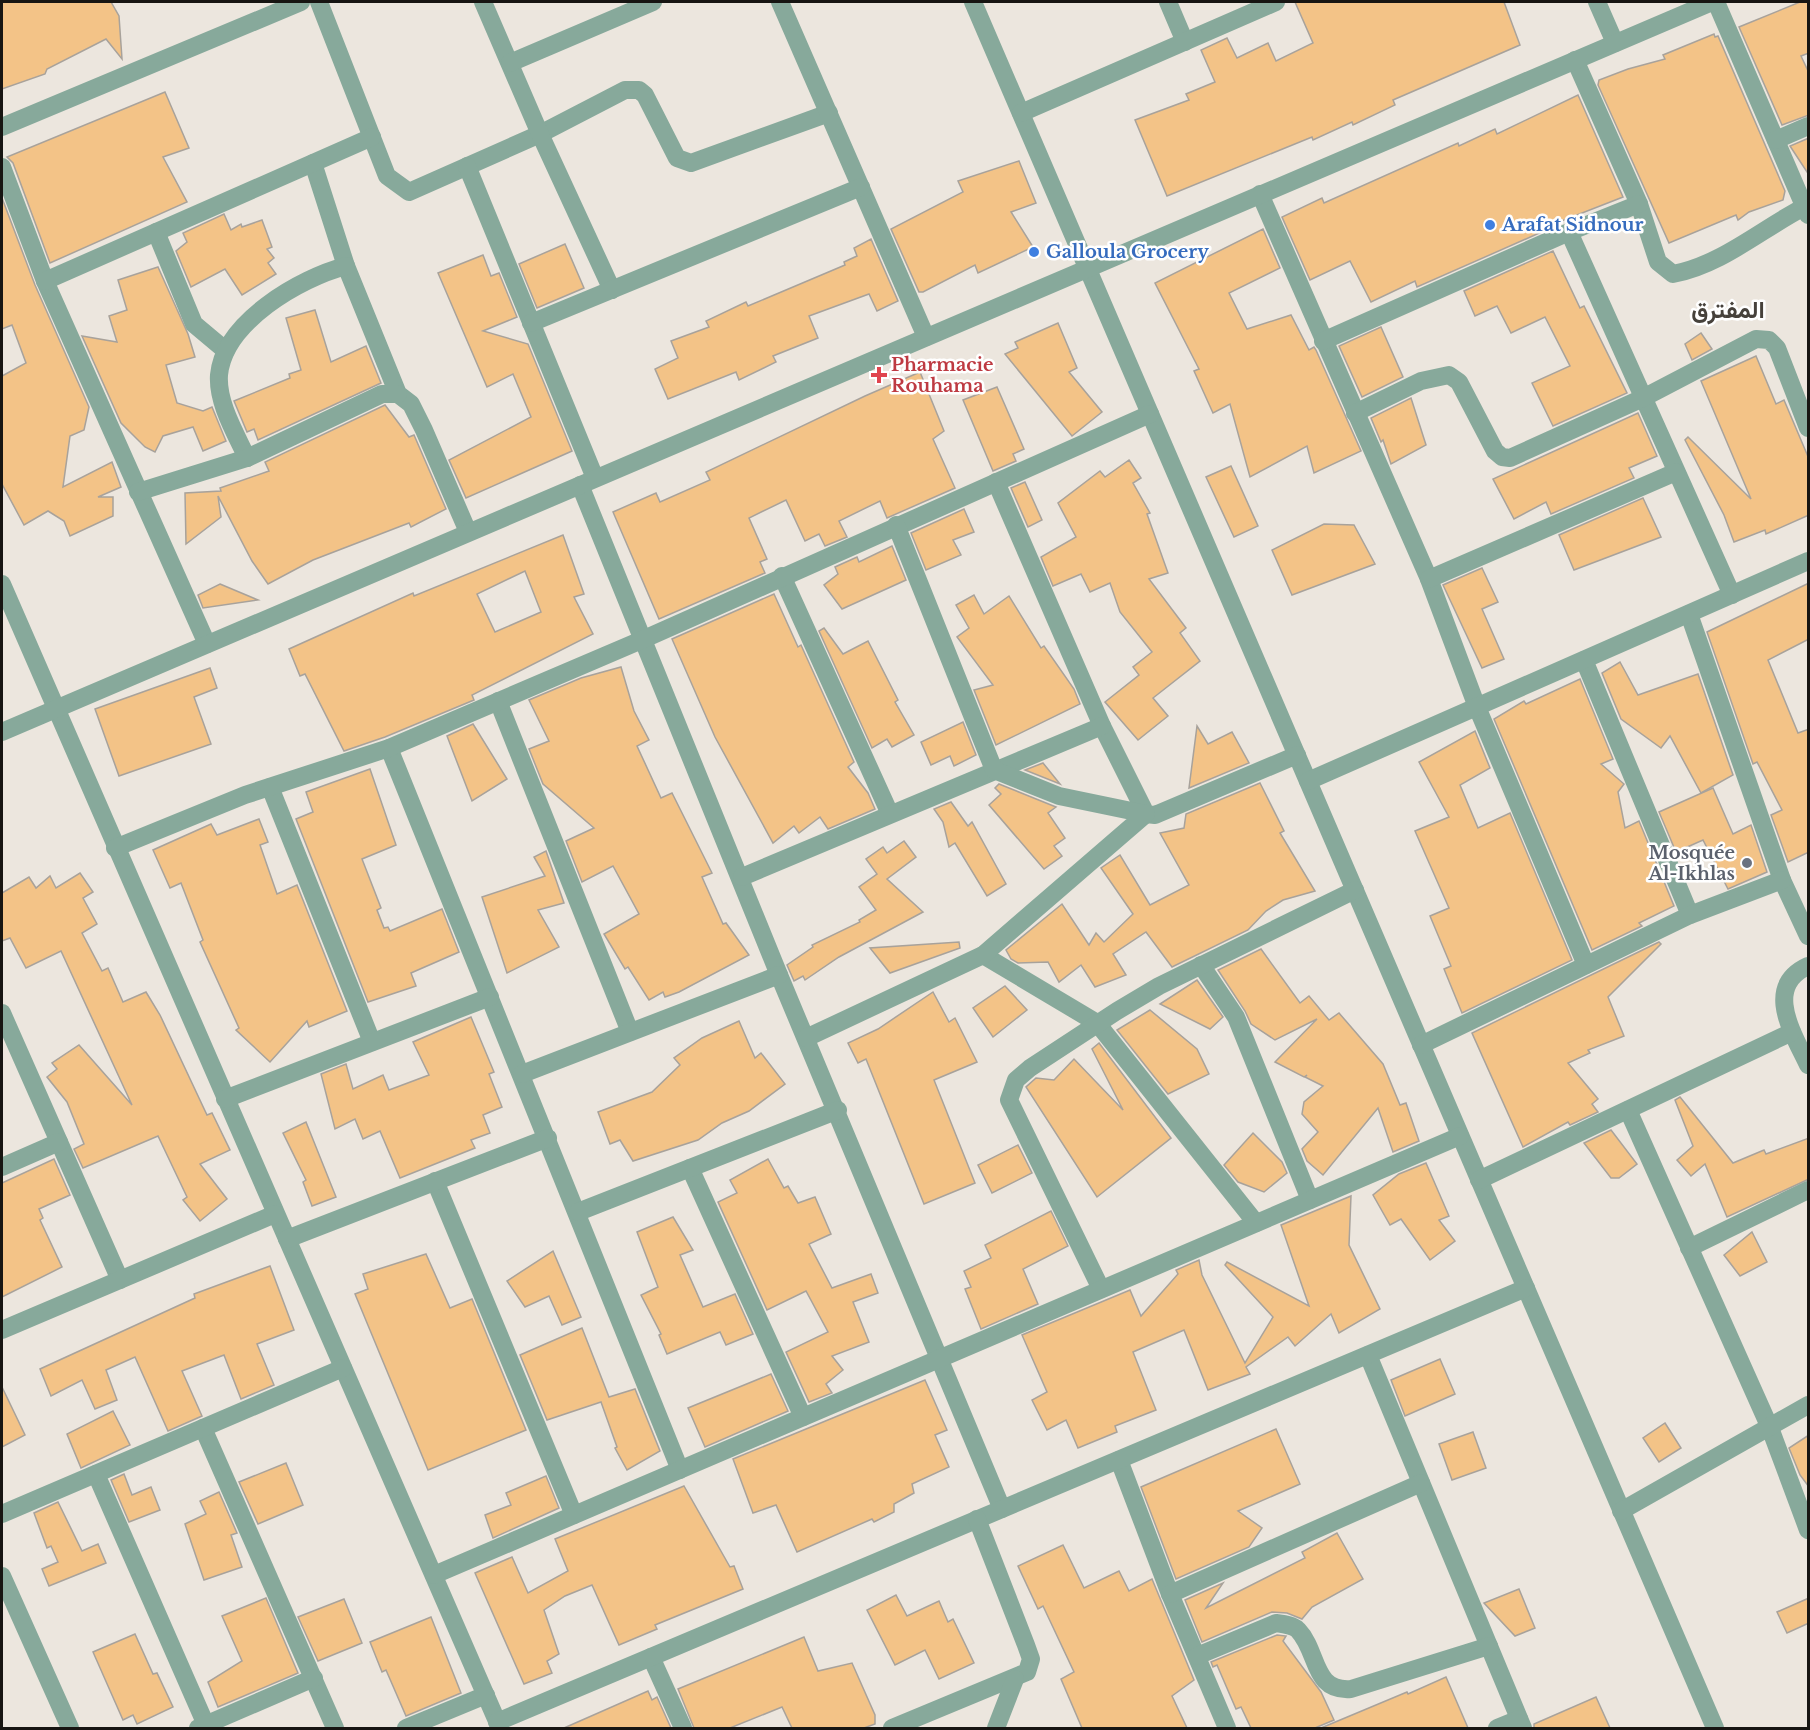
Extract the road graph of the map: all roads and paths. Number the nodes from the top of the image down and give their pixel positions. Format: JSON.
{"nodes":[{"id":1,"x":301,"y":2,"type":"edge"},
{"id":2,"x":319,"y":2,"type":"edge"},
{"id":3,"x":483,"y":2,"type":"edge"},
{"id":4,"x":653,"y":2,"type":"edge"},
{"id":5,"x":780,"y":2,"type":"edge"},
{"id":6,"x":973,"y":2,"type":"edge"},
{"id":7,"x":1168,"y":2,"type":"edge"},
{"id":8,"x":1276,"y":2,"type":"edge"},
{"id":9,"x":1597,"y":2,"type":"edge"},
{"id":10,"x":1714,"y":2,"type":"edge"},
{"id":11,"x":1185,"y":42,"type":"junction"},
{"id":12,"x":1615,"y":43,"type":"junction"},
{"id":13,"x":1575,"y":60,"type":"junction"},
{"id":14,"x":510,"y":63,"type":"junction"},
{"id":15,"x":829,"y":113,"type":"junction"},
{"id":16,"x":1022,"y":113,"type":"junction"},
{"id":17,"x":1809,"y":126,"type":"edge"},
{"id":18,"x":2,"y":127,"type":"edge"},
{"id":19,"x":540,"y":134,"type":"junction"},
{"id":20,"x":372,"y":137,"type":"junction"},
{"id":21,"x":1776,"y":140,"type":"junction"},
{"id":22,"x":312,"y":163,"type":"junction"},
{"id":23,"x":466,"y":166,"type":"junction"},
{"id":24,"x":2,"y":167,"type":"edge"},
{"id":25,"x":861,"y":187,"type":"junction"},
{"id":26,"x":1260,"y":194,"type":"junction"},
{"id":27,"x":1639,"y":204,"type":"junction"},
{"id":28,"x":1807,"y":209,"type":"edge"},
{"id":29,"x":156,"y":232,"type":"junction"},
{"id":30,"x":1569,"y":232,"type":"junction"},
{"id":31,"x":346,"y":266,"type":"junction"},
{"id":32,"x":1088,"y":268,"type":"junction"},
{"id":33,"x":45,"y":281,"type":"junction"},
{"id":34,"x":612,"y":290,"type":"junction"},
{"id":35,"x":531,"y":323,"type":"junction"},
{"id":36,"x":927,"y":337,"type":"junction"},
{"id":37,"x":1323,"y":341,"type":"junction"},
{"id":38,"x":225,"y":350,"type":"junction"},
{"id":39,"x":398,"y":394,"type":"junction"},
{"id":40,"x":1643,"y":398,"type":"junction"},
{"id":41,"x":1804,"y":405,"type":"edge"},
{"id":42,"x":1355,"y":413,"type":"junction"},
{"id":43,"x":1150,"y":414,"type":"junction"},
{"id":44,"x":1809,"y":428,"type":"edge"},
{"id":45,"x":247,"y":458,"type":"junction"},
{"id":46,"x":1676,"y":472,"type":"junction"},
{"id":47,"x":587,"y":482,"type":"junction"},
{"id":48,"x":996,"y":482,"type":"junction"},
{"id":49,"x":138,"y":492,"type":"junction"},
{"id":50,"x":896,"y":525,"type":"junction"},
{"id":51,"x":468,"y":532,"type":"junction"},
{"id":52,"x":1809,"y":561,"type":"edge"},
{"id":53,"x":782,"y":576,"type":"junction"},
{"id":54,"x":1429,"y":579,"type":"junction"},
{"id":55,"x":2,"y":584,"type":"edge"},
{"id":56,"x":1732,"y":595,"type":"junction"},
{"id":57,"x":1689,"y":614,"type":"junction"},
{"id":58,"x":644,"y":639,"type":"junction"},
{"id":59,"x":207,"y":644,"type":"junction"},
{"id":60,"x":1584,"y":660,"type":"junction"},
{"id":61,"x":498,"y":701,"type":"junction"},
{"id":62,"x":1477,"y":707,"type":"junction"},
{"id":63,"x":54,"y":709,"type":"junction"},
{"id":64,"x":1102,"y":726,"type":"junction"},
{"id":65,"x":2,"y":732,"type":"edge"},
{"id":66,"x":389,"y":748,"type":"junction"},
{"id":67,"x":1297,"y":755,"type":"junction"},
{"id":68,"x":994,"y":770,"type":"junction"},
{"id":69,"x":1308,"y":781,"type":"junction"},
{"id":70,"x":270,"y":787,"type":"junction"},
{"id":71,"x":890,"y":814,"type":"junction"},
{"id":72,"x":1146,"y":814,"type":"junction"},
{"id":73,"x":116,"y":848,"type":"junction"},
{"id":74,"x":742,"y":877,"type":"junction"},
{"id":75,"x":1782,"y":880,"type":"junction"},
{"id":76,"x":1355,"y":890,"type":"junction"},
{"id":77,"x":1690,"y":915,"type":"junction"},
{"id":78,"x":1809,"y":936,"type":"edge"},
{"id":79,"x":983,"y":956,"type":"junction"},
{"id":80,"x":1201,"y":965,"type":"junction"},
{"id":81,"x":1586,"y":965,"type":"junction"},
{"id":82,"x":1809,"y":966,"type":"edge"},
{"id":83,"x":779,"y":975,"type":"junction"},
{"id":84,"x":490,"y":997,"type":"junction"},
{"id":85,"x":2,"y":1013,"type":"edge"},
{"id":86,"x":1097,"y":1023,"type":"junction"},
{"id":87,"x":630,"y":1032,"type":"junction"},
{"id":88,"x":1792,"y":1032,"type":"junction"},
{"id":89,"x":806,"y":1038,"type":"junction"},
{"id":90,"x":372,"y":1042,"type":"junction"},
{"id":91,"x":8,"y":1043,"type":"edge"},
{"id":92,"x":1421,"y":1045,"type":"junction"},
{"id":93,"x":1809,"y":1065,"type":"edge"},
{"id":94,"x":522,"y":1074,"type":"junction"},
{"id":95,"x":225,"y":1099,"type":"junction"},
{"id":96,"x":838,"y":1110,"type":"junction"},
{"id":97,"x":1628,"y":1110,"type":"junction"},
{"id":98,"x":1460,"y":1136,"type":"junction"},
{"id":99,"x":548,"y":1138,"type":"junction"},
{"id":100,"x":58,"y":1142,"type":"junction"},
{"id":101,"x":2,"y":1167,"type":"edge"},
{"id":102,"x":690,"y":1168,"type":"junction"},
{"id":103,"x":1479,"y":1180,"type":"junction"},
{"id":104,"x":435,"y":1181,"type":"junction"},
{"id":105,"x":1809,"y":1190,"type":"edge"},
{"id":106,"x":1310,"y":1200,"type":"junction"},
{"id":107,"x":578,"y":1212,"type":"junction"},
{"id":108,"x":275,"y":1214,"type":"junction"},
{"id":109,"x":1257,"y":1223,"type":"junction"},
{"id":110,"x":287,"y":1239,"type":"junction"},
{"id":111,"x":1689,"y":1248,"type":"junction"},
{"id":112,"x":120,"y":1280,"type":"junction"},
{"id":113,"x":1526,"y":1288,"type":"junction"},
{"id":114,"x":1101,"y":1289,"type":"junction"},
{"id":115,"x":2,"y":1330,"type":"edge"},
{"id":116,"x":1368,"y":1355,"type":"junction"},
{"id":117,"x":940,"y":1358,"type":"junction"},
{"id":118,"x":343,"y":1368,"type":"junction"},
{"id":119,"x":1809,"y":1405,"type":"edge"},
{"id":120,"x":803,"y":1417,"type":"junction"},
{"id":121,"x":203,"y":1428,"type":"junction"},
{"id":122,"x":1770,"y":1428,"type":"junction"},
{"id":123,"x":1119,"y":1460,"type":"junction"},
{"id":124,"x":680,"y":1470,"type":"junction"},
{"id":125,"x":96,"y":1474,"type":"junction"},
{"id":126,"x":1421,"y":1483,"type":"junction"},
{"id":127,"x":1002,"y":1509,"type":"junction"},
{"id":128,"x":1621,"y":1511,"type":"junction"},
{"id":129,"x":2,"y":1515,"type":"edge"},
{"id":130,"x":574,"y":1515,"type":"junction"},
{"id":131,"x":978,"y":1519,"type":"junction"},
{"id":132,"x":1809,"y":1530,"type":"edge"},
{"id":133,"x":434,"y":1575,"type":"junction"},
{"id":134,"x":2,"y":1576,"type":"edge"},
{"id":135,"x":1170,"y":1594,"type":"junction"},
{"id":136,"x":1489,"y":1647,"type":"junction"},
{"id":137,"x":1197,"y":1656,"type":"junction"},
{"id":138,"x":651,"y":1657,"type":"junction"},
{"id":139,"x":314,"y":1678,"type":"junction"},
{"id":140,"x":1015,"y":1679,"type":"junction"},
{"id":141,"x":486,"y":1695,"type":"junction"},
{"id":142,"x":1521,"y":1724,"type":"edge"},
{"id":143,"x":499,"y":1725,"type":"edge"},
{"id":144,"x":202,"y":1727,"type":"edge"},
{"id":145,"x":70,"y":1728,"type":"edge"},
{"id":146,"x":335,"y":1728,"type":"edge"},
{"id":147,"x":406,"y":1728,"type":"edge"},
{"id":148,"x":683,"y":1728,"type":"edge"},
{"id":149,"x":892,"y":1728,"type":"edge"},
{"id":150,"x":996,"y":1728,"type":"edge"},
{"id":151,"x":1227,"y":1728,"type":"edge"},
{"id":152,"x":1497,"y":1728,"type":"edge"},
{"id":153,"x":1715,"y":1728,"type":"edge"}],
"edges":[{"from":1,"to":18,"type":"street"},
{"from":2,"to":20,"type":"street"},
{"from":3,"to":14,"type":"street"},
{"from":4,"to":14,"type":"street"},
{"from":5,"to":15,"type":"street"},
{"from":6,"to":16,"type":"street"},
{"from":7,"to":11,"type":"street"},
{"from":8,"to":11,"type":"street"},
{"from":9,"to":12,"type":"street"},
{"from":10,"to":12,"type":"street"},
{"from":10,"to":21,"type":"street"},
{"from":11,"to":16,"type":"street"},
{"from":12,"to":13,"type":"street"},
{"from":13,"to":26,"type":"street"},
{"from":13,"to":27,"type":"street"},
{"from":14,"to":19,"type":"street"},
{"from":15,"to":19,"type":"street"},
{"from":15,"to":25,"type":"street"},
{"from":16,"to":32,"type":"street"},
{"from":17,"to":21,"type":"street"},
{"from":19,"to":23,"type":"street"},
{"from":19,"to":34,"type":"street"},
{"from":20,"to":22,"type":"street"},
{"from":20,"to":23,"type":"street"},
{"from":21,"to":28,"type":"street"},
{"from":22,"to":29,"type":"street"},
{"from":22,"to":31,"type":"street"},
{"from":23,"to":35,"type":"street"},
{"from":24,"to":33,"type":"street"},
{"from":25,"to":34,"type":"street"},
{"from":25,"to":36,"type":"street"},
{"from":26,"to":32,"type":"street"},
{"from":26,"to":37,"type":"street"},
{"from":27,"to":28,"type":"street"},
{"from":27,"to":30,"type":"street"},
{"from":29,"to":33,"type":"street"},
{"from":29,"to":38,"type":"street"},
{"from":30,"to":37,"type":"street"},
{"from":30,"to":40,"type":"street"},
{"from":31,"to":38,"type":"street"},
{"from":31,"to":39,"type":"street"},
{"from":32,"to":36,"type":"street"},
{"from":32,"to":43,"type":"street"},
{"from":33,"to":49,"type":"street"},
{"from":34,"to":35,"type":"street"},
{"from":35,"to":47,"type":"street"},
{"from":36,"to":47,"type":"street"},
{"from":37,"to":42,"type":"street"},
{"from":38,"to":45,"type":"street"},
{"from":39,"to":45,"type":"street"},
{"from":39,"to":51,"type":"street"},
{"from":40,"to":41,"type":"street"},
{"from":40,"to":42,"type":"street"},
{"from":40,"to":46,"type":"street"},
{"from":41,"to":44,"type":"street"},
{"from":42,"to":54,"type":"street"},
{"from":43,"to":48,"type":"street"},
{"from":43,"to":67,"type":"street"},
{"from":45,"to":49,"type":"street"},
{"from":46,"to":54,"type":"street"},
{"from":46,"to":56,"type":"street"},
{"from":47,"to":51,"type":"street"},
{"from":47,"to":58,"type":"street"},
{"from":48,"to":50,"type":"street"},
{"from":48,"to":64,"type":"street"},
{"from":49,"to":59,"type":"street"},
{"from":50,"to":53,"type":"street"},
{"from":50,"to":68,"type":"street"},
{"from":51,"to":59,"type":"street"},
{"from":52,"to":56,"type":"street"},
{"from":53,"to":58,"type":"street"},
{"from":53,"to":71,"type":"street"},
{"from":54,"to":62,"type":"street"},
{"from":55,"to":63,"type":"street"},
{"from":56,"to":57,"type":"street"},
{"from":57,"to":60,"type":"street"},
{"from":57,"to":75,"type":"street"},
{"from":58,"to":61,"type":"street"},
{"from":58,"to":74,"type":"street"},
{"from":59,"to":63,"type":"street"},
{"from":60,"to":62,"type":"street"},
{"from":60,"to":77,"type":"street"},
{"from":61,"to":66,"type":"street"},
{"from":61,"to":87,"type":"street"},
{"from":62,"to":69,"type":"street"},
{"from":62,"to":81,"type":"street"},
{"from":63,"to":65,"type":"street"},
{"from":63,"to":73,"type":"street"},
{"from":64,"to":68,"type":"street"},
{"from":64,"to":72,"type":"street"},
{"from":66,"to":70,"type":"street"},
{"from":66,"to":84,"type":"street"},
{"from":67,"to":69,"type":"street"},
{"from":67,"to":72,"type":"street"},
{"from":68,"to":71,"type":"street"},
{"from":68,"to":72,"type":"street"},
{"from":69,"to":76,"type":"street"},
{"from":70,"to":73,"type":"street"},
{"from":70,"to":90,"type":"street"},
{"from":71,"to":74,"type":"street"},
{"from":72,"to":79,"type":"street"},
{"from":73,"to":95,"type":"street"},
{"from":74,"to":83,"type":"street"},
{"from":75,"to":77,"type":"street"},
{"from":75,"to":78,"type":"street"},
{"from":76,"to":80,"type":"street"},
{"from":76,"to":92,"type":"street"},
{"from":77,"to":81,"type":"street"},
{"from":79,"to":86,"type":"street"},
{"from":79,"to":89,"type":"street"},
{"from":80,"to":86,"type":"street"},
{"from":80,"to":106,"type":"street"},
{"from":81,"to":92,"type":"street"},
{"from":82,"to":88,"type":"street"},
{"from":83,"to":87,"type":"street"},
{"from":83,"to":89,"type":"street"},
{"from":84,"to":90,"type":"street"},
{"from":84,"to":94,"type":"street"},
{"from":85,"to":91,"type":"street"},
{"from":86,"to":109,"type":"street"},
{"from":86,"to":114,"type":"street"},
{"from":87,"to":94,"type":"street"},
{"from":88,"to":93,"type":"street"},
{"from":88,"to":97,"type":"street"},
{"from":89,"to":96,"type":"street"},
{"from":90,"to":95,"type":"street"},
{"from":91,"to":100,"type":"street"},
{"from":92,"to":98,"type":"street"},
{"from":94,"to":99,"type":"street"},
{"from":95,"to":108,"type":"street"},
{"from":96,"to":102,"type":"street"},
{"from":96,"to":117,"type":"street"},
{"from":97,"to":103,"type":"street"},
{"from":97,"to":111,"type":"street"},
{"from":98,"to":103,"type":"street"},
{"from":98,"to":106,"type":"street"},
{"from":99,"to":104,"type":"street"},
{"from":99,"to":107,"type":"street"},
{"from":100,"to":101,"type":"street"},
{"from":100,"to":112,"type":"street"},
{"from":102,"to":107,"type":"street"},
{"from":102,"to":120,"type":"street"},
{"from":103,"to":113,"type":"street"},
{"from":104,"to":110,"type":"street"},
{"from":104,"to":130,"type":"street"},
{"from":105,"to":111,"type":"street"},
{"from":106,"to":109,"type":"street"},
{"from":107,"to":124,"type":"street"},
{"from":108,"to":110,"type":"street"},
{"from":108,"to":112,"type":"street"},
{"from":109,"to":114,"type":"street"},
{"from":110,"to":118,"type":"street"},
{"from":111,"to":122,"type":"street"},
{"from":112,"to":115,"type":"street"},
{"from":113,"to":116,"type":"street"},
{"from":113,"to":128,"type":"street"},
{"from":114,"to":117,"type":"street"},
{"from":116,"to":123,"type":"street"},
{"from":116,"to":126,"type":"street"},
{"from":117,"to":120,"type":"street"},
{"from":117,"to":127,"type":"street"},
{"from":118,"to":121,"type":"street"},
{"from":118,"to":133,"type":"street"},
{"from":119,"to":122,"type":"street"},
{"from":120,"to":124,"type":"street"},
{"from":121,"to":125,"type":"street"},
{"from":121,"to":139,"type":"street"},
{"from":122,"to":128,"type":"street"},
{"from":122,"to":132,"type":"street"},
{"from":123,"to":127,"type":"street"},
{"from":123,"to":135,"type":"street"},
{"from":124,"to":130,"type":"street"},
{"from":125,"to":129,"type":"street"},
{"from":125,"to":144,"type":"street"},
{"from":126,"to":135,"type":"street"},
{"from":126,"to":136,"type":"street"},
{"from":127,"to":131,"type":"street"},
{"from":128,"to":153,"type":"street"},
{"from":130,"to":133,"type":"street"},
{"from":131,"to":138,"type":"street"},
{"from":131,"to":140,"type":"street"},
{"from":133,"to":141,"type":"street"},
{"from":134,"to":145,"type":"street"},
{"from":135,"to":137,"type":"street"},
{"from":136,"to":137,"type":"street"},
{"from":136,"to":142,"type":"street"},
{"from":137,"to":151,"type":"street"},
{"from":138,"to":143,"type":"street"},
{"from":138,"to":148,"type":"street"},
{"from":139,"to":144,"type":"street"},
{"from":139,"to":146,"type":"street"},
{"from":140,"to":149,"type":"street"},
{"from":140,"to":150,"type":"street"},
{"from":141,"to":143,"type":"street"},
{"from":141,"to":147,"type":"street"},
{"from":142,"to":152,"type":"street"}]}
